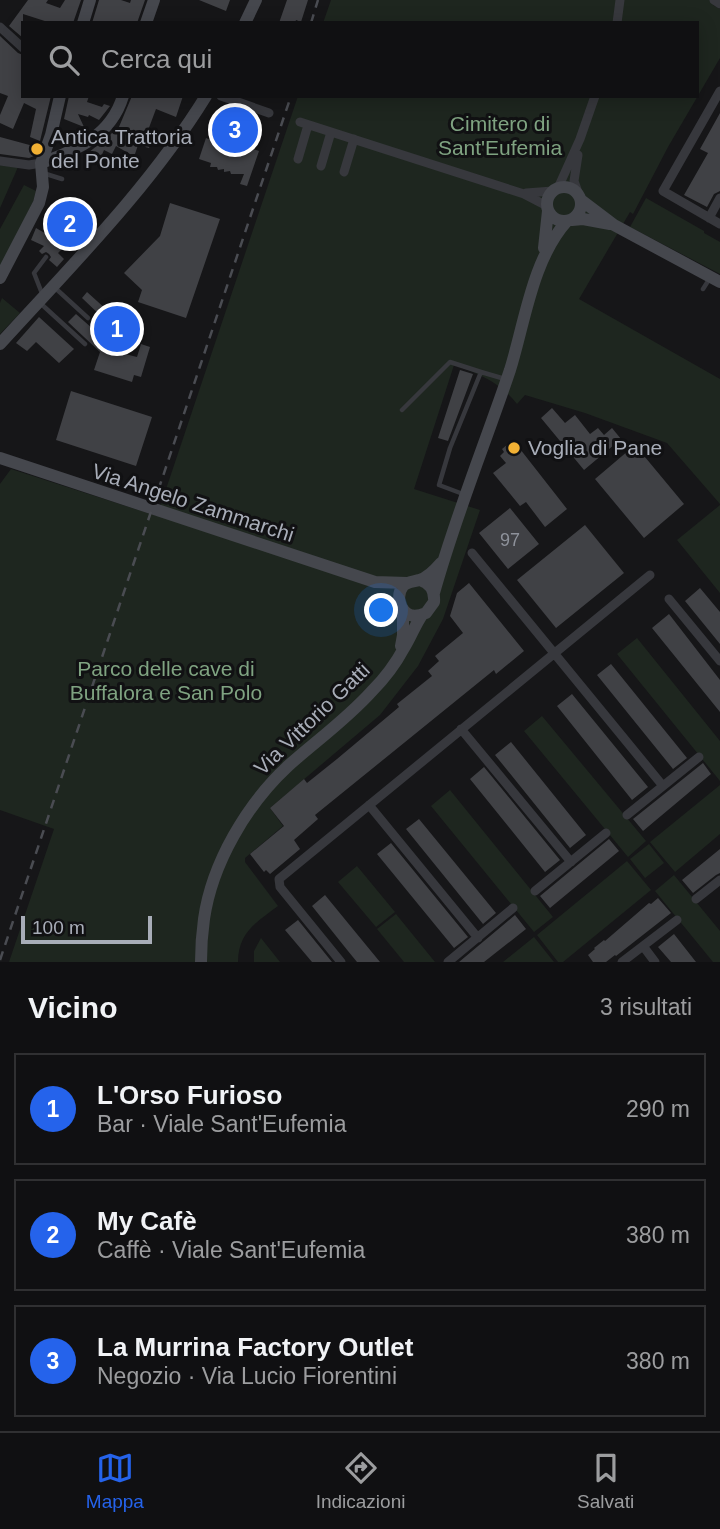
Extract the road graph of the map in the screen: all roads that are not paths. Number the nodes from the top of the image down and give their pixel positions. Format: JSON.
{"nodes":[{"id":1,"x":90,"y":0,"type":"edge"},
{"id":2,"x":154,"y":0,"type":"edge"},
{"id":3,"x":256,"y":0,"type":"edge"},
{"id":4,"x":620,"y":0,"type":"edge"},
{"id":5,"x":714,"y":0,"type":"edge"},
{"id":6,"x":720,"y":4,"type":"edge"},
{"id":7,"x":84,"y":21,"type":"edge"},
{"id":8,"x":147,"y":21,"type":"edge"},
{"id":9,"x":246,"y":21,"type":"edge"},
{"id":10,"x":617,"y":21,"type":"edge"},
{"id":11,"x":0,"y":27,"type":"edge"},
{"id":12,"x":21,"y":46,"type":"edge"},
{"id":13,"x":720,"y":91,"type":"edge"},
{"id":14,"x":60,"y":98,"type":"edge"},
{"id":15,"x":122,"y":98,"type":"edge"},
{"id":16,"x":205,"y":98,"type":"edge"},
{"id":17,"x":227,"y":98,"type":"edge"},
{"id":18,"x":594,"y":98,"type":"edge"},
{"id":19,"x":269,"y":113,"type":"dead end"},
{"id":20,"x":331,"y":132,"type":"junction"},
{"id":21,"x":354,"y":139,"type":"junction"},
{"id":22,"x":580,"y":139,"type":"junction"},
{"id":23,"x":298,"y":159,"type":"dead end"},
{"id":24,"x":0,"y":161,"type":"edge"},
{"id":25,"x":321,"y":166,"type":"dead end"},
{"id":26,"x":42,"y":168,"type":"junction"},
{"id":27,"x":344,"y":172,"type":"dead end"},
{"id":28,"x":62,"y":179,"type":"dead end"},
{"id":29,"x":555,"y":190,"type":"junction"},
{"id":30,"x":524,"y":194,"type":"junction"},
{"id":31,"x":580,"y":197,"type":"junction"},
{"id":32,"x":720,"y":198,"type":"edge"},
{"id":33,"x":548,"y":209,"type":"junction"},
{"id":34,"x":709,"y":218,"type":"junction"},
{"id":35,"x":569,"y":220,"type":"junction"},
{"id":36,"x":614,"y":225,"type":"junction"},
{"id":37,"x":720,"y":225,"type":"edge"},
{"id":38,"x":60,"y":243,"type":"dead end"},
{"id":39,"x":86,"y":248,"type":"junction"},
{"id":40,"x":46,"y":257,"type":"dead end"},
{"id":41,"x":540,"y":269,"type":"junction"},
{"id":42,"x":0,"y":278,"type":"edge"},
{"id":43,"x":715,"y":279,"type":"edge"},
{"id":44,"x":53,"y":286,"type":"junction"},
{"id":45,"x":703,"y":289,"type":"dead end"},
{"id":46,"x":41,"y":299,"type":"junction"},
{"id":47,"x":88,"y":318,"type":"dead end"},
{"id":48,"x":0,"y":344,"type":"edge"},
{"id":49,"x":85,"y":344,"type":"dead end"},
{"id":50,"x":481,"y":372,"type":"junction"},
{"id":51,"x":506,"y":379,"type":"junction"},
{"id":52,"x":402,"y":410,"type":"dead end"},
{"id":53,"x":0,"y":458,"type":"edge"},
{"id":54,"x":465,"y":494,"type":"junction"},
{"id":55,"x":472,"y":553,"type":"dead end"},
{"id":56,"x":443,"y":560,"type":"junction"},
{"id":57,"x":650,"y":575,"type":"dead end"},
{"id":58,"x":375,"y":582,"type":"junction"},
{"id":59,"x":414,"y":582,"type":"junction"},
{"id":60,"x":434,"y":593,"type":"junction"},
{"id":61,"x":669,"y":599,"type":"dead end"},
{"id":62,"x":401,"y":606,"type":"junction"},
{"id":63,"x":422,"y":615,"type":"junction"},
{"id":64,"x":555,"y":653,"type":"junction"},
{"id":65,"x":396,"y":660,"type":"junction"},
{"id":66,"x":720,"y":661,"type":"edge"},
{"id":67,"x":461,"y":729,"type":"junction"},
{"id":68,"x":699,"y":758,"type":"dead end"},
{"id":69,"x":663,"y":786,"type":"junction"},
{"id":70,"x":369,"y":805,"type":"junction"},
{"id":71,"x":627,"y":815,"type":"dead end"},
{"id":72,"x":606,"y":833,"type":"dead end"},
{"id":73,"x":571,"y":862,"type":"junction"},
{"id":74,"x":720,"y":880,"type":"edge"},
{"id":75,"x":535,"y":891,"type":"dead end"},
{"id":76,"x":696,"y":899,"type":"dead end"},
{"id":77,"x":513,"y":908,"type":"dead end"},
{"id":78,"x":677,"y":919,"type":"dead end"},
{"id":79,"x":478,"y":937,"type":"junction"},
{"id":80,"x":643,"y":946,"type":"junction"},
{"id":81,"x":201,"y":962,"type":"edge"},
{"id":82,"x":341,"y":962,"type":"edge"},
{"id":83,"x":448,"y":962,"type":"edge"},
{"id":84,"x":622,"y":962,"type":"edge"},
{"id":85,"x":655,"y":962,"type":"edge"}],
"edges":[{"from":1,"to":7,"type":"street"},
{"from":2,"to":8,"type":"street"},
{"from":3,"to":9,"type":"street"},
{"from":4,"to":10,"type":"street"},
{"from":5,"to":6,"type":"street"},
{"from":11,"to":12,"type":"street"},
{"from":13,"to":34,"type":"street"},
{"from":14,"to":26,"type":"street"},
{"from":15,"to":26,"type":"street"},
{"from":16,"to":39,"type":"street"},
{"from":17,"to":19,"type":"street"},
{"from":18,"to":22,"type":"street"},
{"from":20,"to":21,"type":"street"},
{"from":20,"to":23,"type":"street"},
{"from":20,"to":25,"type":"street"},
{"from":21,"to":27,"type":"street"},
{"from":21,"to":30,"type":"street"},
{"from":22,"to":29,"type":"street"},
{"from":22,"to":31,"type":"street"},
{"from":24,"to":26,"type":"street"},
{"from":26,"to":28,"type":"lane"},
{"from":26,"to":42,"type":"street"},
{"from":29,"to":30,"type":"street"},
{"from":29,"to":31,"type":"street"},
{"from":29,"to":33,"type":"street"},
{"from":30,"to":33,"type":"street"},
{"from":31,"to":35,"type":"street"},
{"from":31,"to":36,"type":"street"},
{"from":32,"to":34,"type":"street"},
{"from":33,"to":35,"type":"street"},
{"from":33,"to":41,"type":"street","name":"Via Vittorio Gatti"},
{"from":34,"to":37,"type":"street"},
{"from":35,"to":36,"type":"street"},
{"from":35,"to":41,"type":"street","name":"Via Vittorio Gatti"},
{"from":36,"to":43,"type":"street"},
{"from":38,"to":39,"type":"lane"},
{"from":39,"to":44,"type":"street"},
{"from":40,"to":46,"type":"lane"},
{"from":41,"to":51,"type":"street","name":"Via Vittorio Gatti"},
{"from":43,"to":45,"type":"lane"},
{"from":44,"to":46,"type":"street"},
{"from":44,"to":47,"type":"lane"},
{"from":46,"to":48,"type":"street"},
{"from":46,"to":49,"type":"lane"},
{"from":50,"to":51,"type":"lane"},
{"from":50,"to":52,"type":"lane"},
{"from":50,"to":54,"type":"lane"},
{"from":51,"to":54,"type":"street","name":"Via Vittorio Gatti"},
{"from":53,"to":58,"type":"street","name":"Via Angelo Zammarchi"},
{"from":54,"to":56,"type":"street","name":"Via Vittorio Gatti"},
{"from":55,"to":64,"type":"street"},
{"from":56,"to":59,"type":"street","name":"Via Vittorio Gatti"},
{"from":56,"to":60,"type":"street","name":"Via Vittorio Gatti"},
{"from":57,"to":64,"type":"street"},
{"from":58,"to":59,"type":"street","name":"Via Angelo Zammarchi"},
{"from":58,"to":62,"type":"street","name":"Via Angelo Zammarchi"},
{"from":59,"to":60,"type":"street"},
{"from":59,"to":62,"type":"street","name":"Via Vittorio Gatti"},
{"from":60,"to":63,"type":"street","name":"Via Vittorio Gatti"},
{"from":61,"to":66,"type":"street"},
{"from":62,"to":63,"type":"street"},
{"from":62,"to":65,"type":"street","name":"Via Vittorio Gatti"},
{"from":63,"to":65,"type":"street","name":"Via Vittorio Gatti"},
{"from":64,"to":67,"type":"street"},
{"from":64,"to":69,"type":"street"},
{"from":65,"to":81,"type":"street","name":"Via Vittorio Gatti"},
{"from":67,"to":70,"type":"street"},
{"from":67,"to":73,"type":"street"},
{"from":68,"to":69,"type":"street"},
{"from":69,"to":71,"type":"street"},
{"from":70,"to":79,"type":"street"},
{"from":70,"to":82,"type":"street"},
{"from":72,"to":73,"type":"street"},
{"from":73,"to":75,"type":"street"},
{"from":74,"to":76,"type":"street"},
{"from":77,"to":79,"type":"street"},
{"from":78,"to":80,"type":"street"},
{"from":79,"to":83,"type":"street"},
{"from":80,"to":84,"type":"street"},
{"from":80,"to":85,"type":"street"}]}
